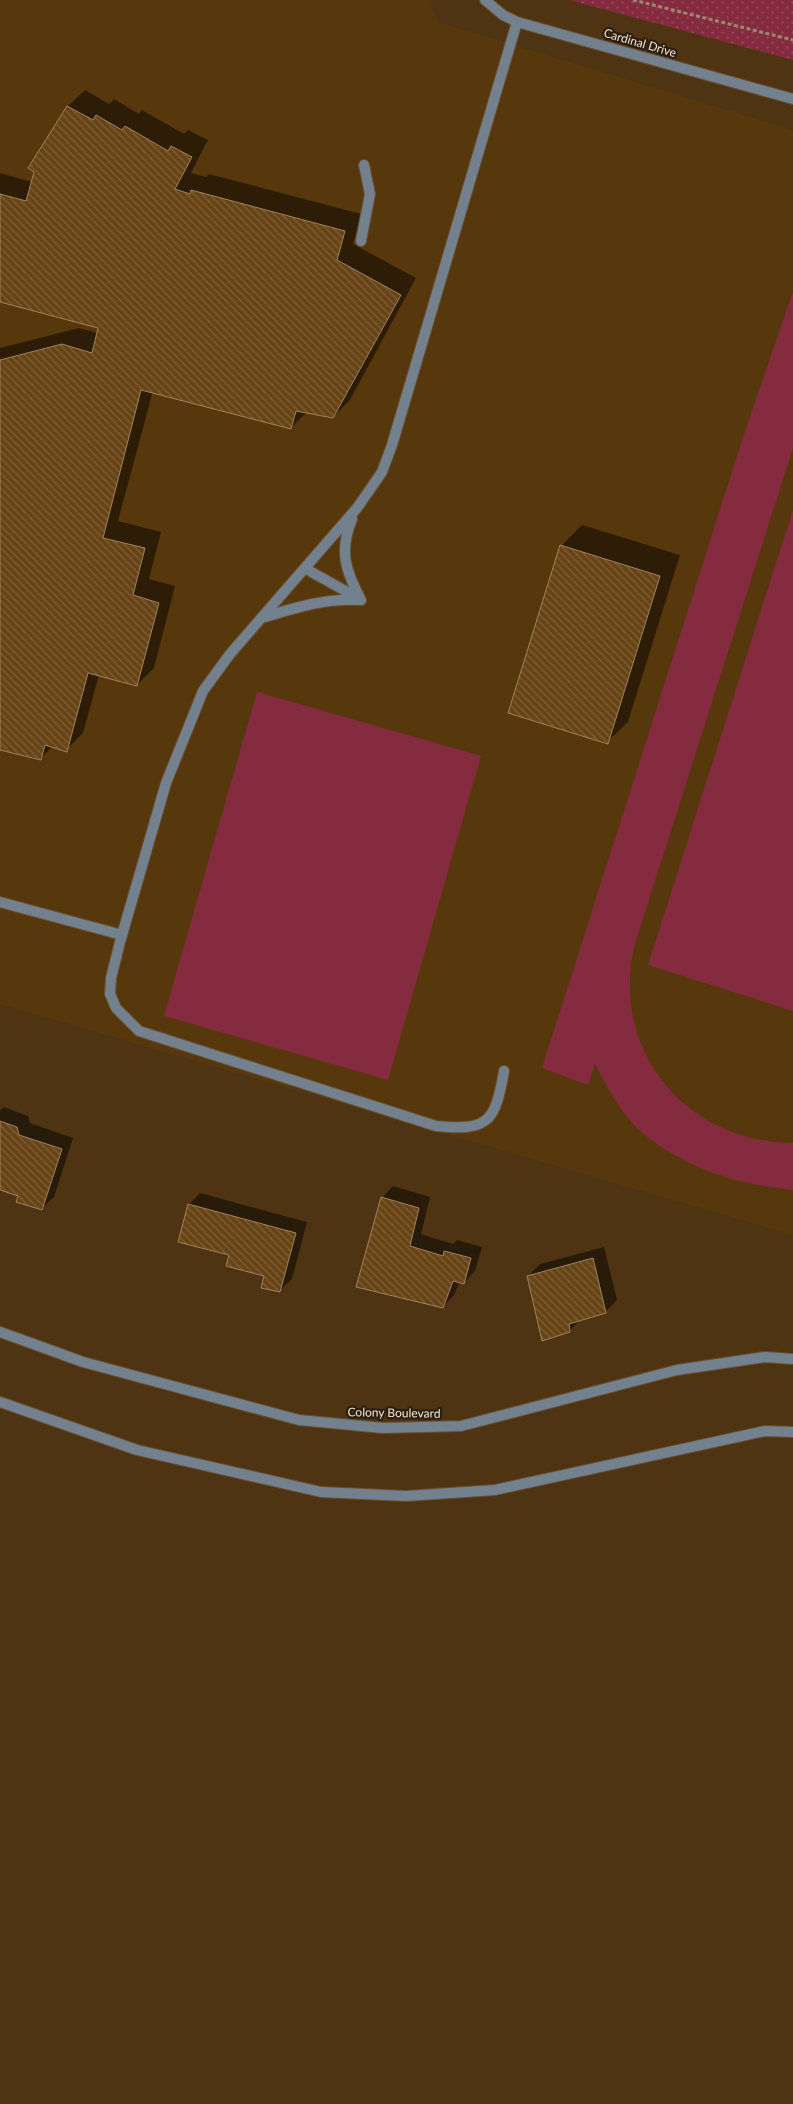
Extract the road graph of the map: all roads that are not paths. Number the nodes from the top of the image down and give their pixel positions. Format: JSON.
{"nodes":[{"id":1,"x":486,"y":0,"type":"edge"},
{"id":2,"x":517,"y":22,"type":"junction"},
{"id":3,"x":793,"y":99,"type":"edge"},
{"id":4,"x":364,"y":165,"type":"dead end"},
{"id":5,"x":360,"y":241,"type":"dead end"},
{"id":6,"x":357,"y":508,"type":"junction"},
{"id":7,"x":306,"y":569,"type":"junction"},
{"id":8,"x":361,"y":600,"type":"junction"},
{"id":9,"x":264,"y":617,"type":"junction"},
{"id":10,"x":0,"y":902,"type":"edge"},
{"id":11,"x":122,"y":935,"type":"junction"},
{"id":12,"x":504,"y":1071,"type":"dead end"},
{"id":13,"x":0,"y":1332,"type":"edge"},
{"id":14,"x":793,"y":1358,"type":"edge"},
{"id":15,"x":0,"y":1402,"type":"edge"},
{"id":16,"x":793,"y":1432,"type":"edge"}],
"edges":[{"from":1,"to":2,"type":"street","name":"Cardinal Drive"},
{"from":2,"to":3,"type":"street","name":"Cardinal Drive"},
{"from":2,"to":6,"type":"street"},
{"from":4,"to":5,"type":"street"},
{"from":6,"to":7,"type":"street"},
{"from":6,"to":8,"type":"street"},
{"from":7,"to":8,"type":"street"},
{"from":7,"to":9,"type":"street"},
{"from":8,"to":9,"type":"street"},
{"from":9,"to":11,"type":"street"},
{"from":10,"to":11,"type":"street"},
{"from":11,"to":12,"type":"street"},
{"from":13,"to":14,"type":"street","name":"Colony Boulevard"},
{"from":15,"to":16,"type":"street"}]}
